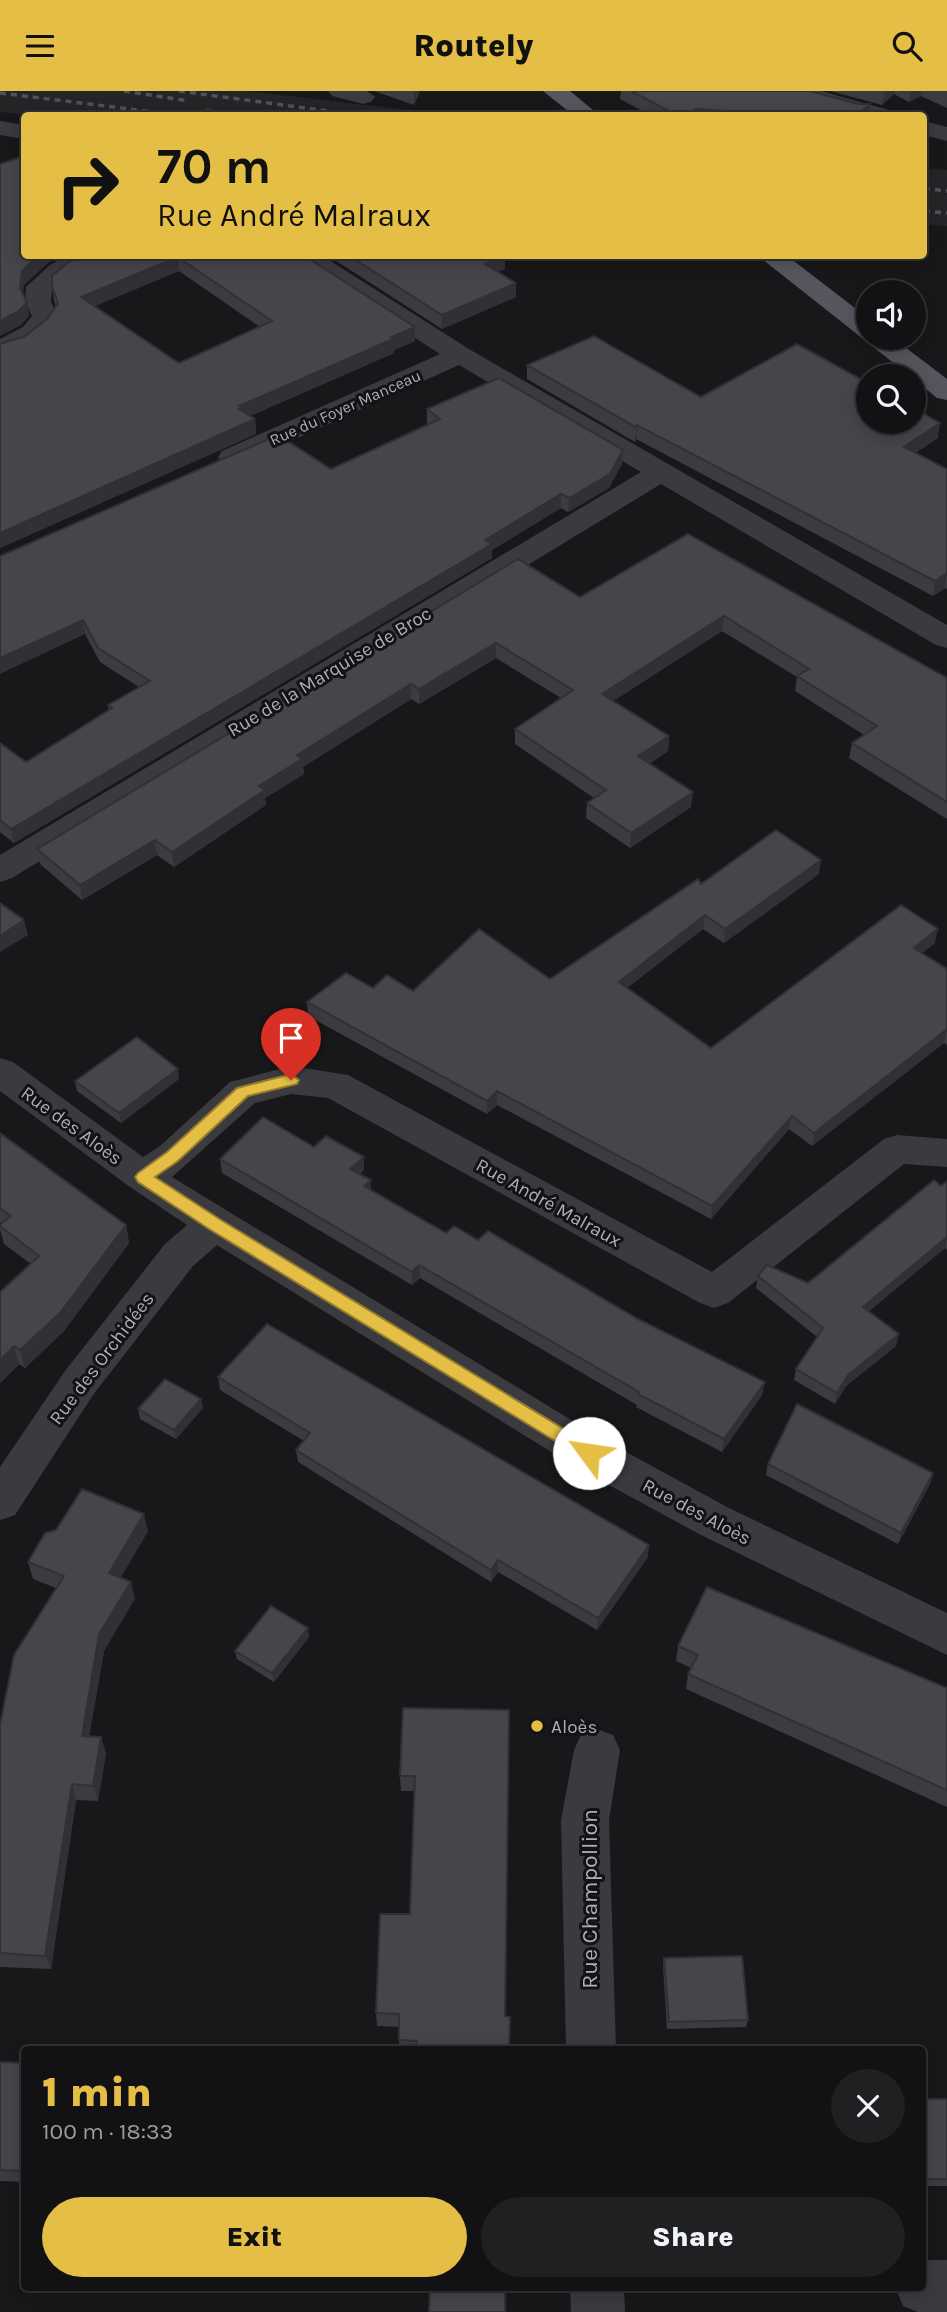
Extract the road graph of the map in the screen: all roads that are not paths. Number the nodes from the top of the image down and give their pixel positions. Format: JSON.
{"nodes":[{"id":1,"x":340,"y":91,"type":"edge"},
{"id":2,"x":555,"y":91,"type":"edge"},
{"id":3,"x":795,"y":91,"type":"edge"},
{"id":4,"x":363,"y":97,"type":"dead end"},
{"id":5,"x":582,"y":112,"type":"edge"},
{"id":6,"x":870,"y":112,"type":"edge"},
{"id":7,"x":0,"y":128,"type":"edge"},
{"id":8,"x":927,"y":129,"type":"edge"},
{"id":9,"x":21,"y":132,"type":"edge"},
{"id":10,"x":947,"y":134,"type":"edge"},
{"id":11,"x":82,"y":259,"type":"edge"},
{"id":12,"x":309,"y":259,"type":"edge"},
{"id":13,"x":774,"y":259,"type":"edge"},
{"id":14,"x":856,"y":322,"type":"edge"},
{"id":15,"x":0,"y":349,"type":"edge"},
{"id":16,"x":893,"y":350,"type":"edge"},
{"id":17,"x":460,"y":355,"type":"junction"},
{"id":18,"x":947,"y":392,"type":"edge"},
{"id":19,"x":214,"y":466,"type":"edge"},
{"id":20,"x":659,"y":473,"type":"junction"},
{"id":21,"x":947,"y":638,"type":"edge"},
{"id":22,"x":0,"y":870,"type":"edge"},
{"id":23,"x":0,"y":1072,"type":"edge"},
{"id":24,"x":947,"y":1153,"type":"edge"},
{"id":25,"x":143,"y":1177,"type":"junction"},
{"id":26,"x":215,"y":1224,"type":"junction"},
{"id":27,"x":0,"y":1502,"type":"edge"},
{"id":28,"x":947,"y":1635,"type":"edge"},
{"id":29,"x":597,"y":1750,"type":"dead end"},
{"id":30,"x":591,"y":2046,"type":"edge"},
{"id":31,"x":926,"y":2287,"type":"edge"},
{"id":32,"x":947,"y":2287,"type":"edge"},
{"id":33,"x":597,"y":2291,"type":"edge"},
{"id":34,"x":598,"y":2312,"type":"edge"}],
"edges":[{"from":1,"to":4,"type":"street"},
{"from":2,"to":5,"type":"main road"},
{"from":3,"to":6,"type":"street"},
{"from":7,"to":9,"type":"street"},
{"from":8,"to":10,"type":"street"},
{"from":11,"to":15,"type":"street"},
{"from":12,"to":17,"type":"street"},
{"from":13,"to":14,"type":"main road"},
{"from":16,"to":18,"type":"main road"},
{"from":17,"to":19,"type":"street","name":"Rue du Foyer Manceau"},
{"from":17,"to":20,"type":"street"},
{"from":20,"to":21,"type":"street"},
{"from":20,"to":22,"type":"street","name":"Rue de la Marquise de Broc"},
{"from":23,"to":25,"type":"street","name":"Rue des Aloès"},
{"from":24,"to":25,"type":"street","name":"Rue André Malraux"},
{"from":25,"to":26,"type":"street","name":"Rue des Aloès"},
{"from":26,"to":27,"type":"street","name":"Rue des Orchidées"},
{"from":26,"to":28,"type":"street","name":"Rue des Aloès"},
{"from":29,"to":30,"type":"street","name":"Rue Champollion"},
{"from":31,"to":32,"type":"street"},
{"from":33,"to":34,"type":"street"}]}
